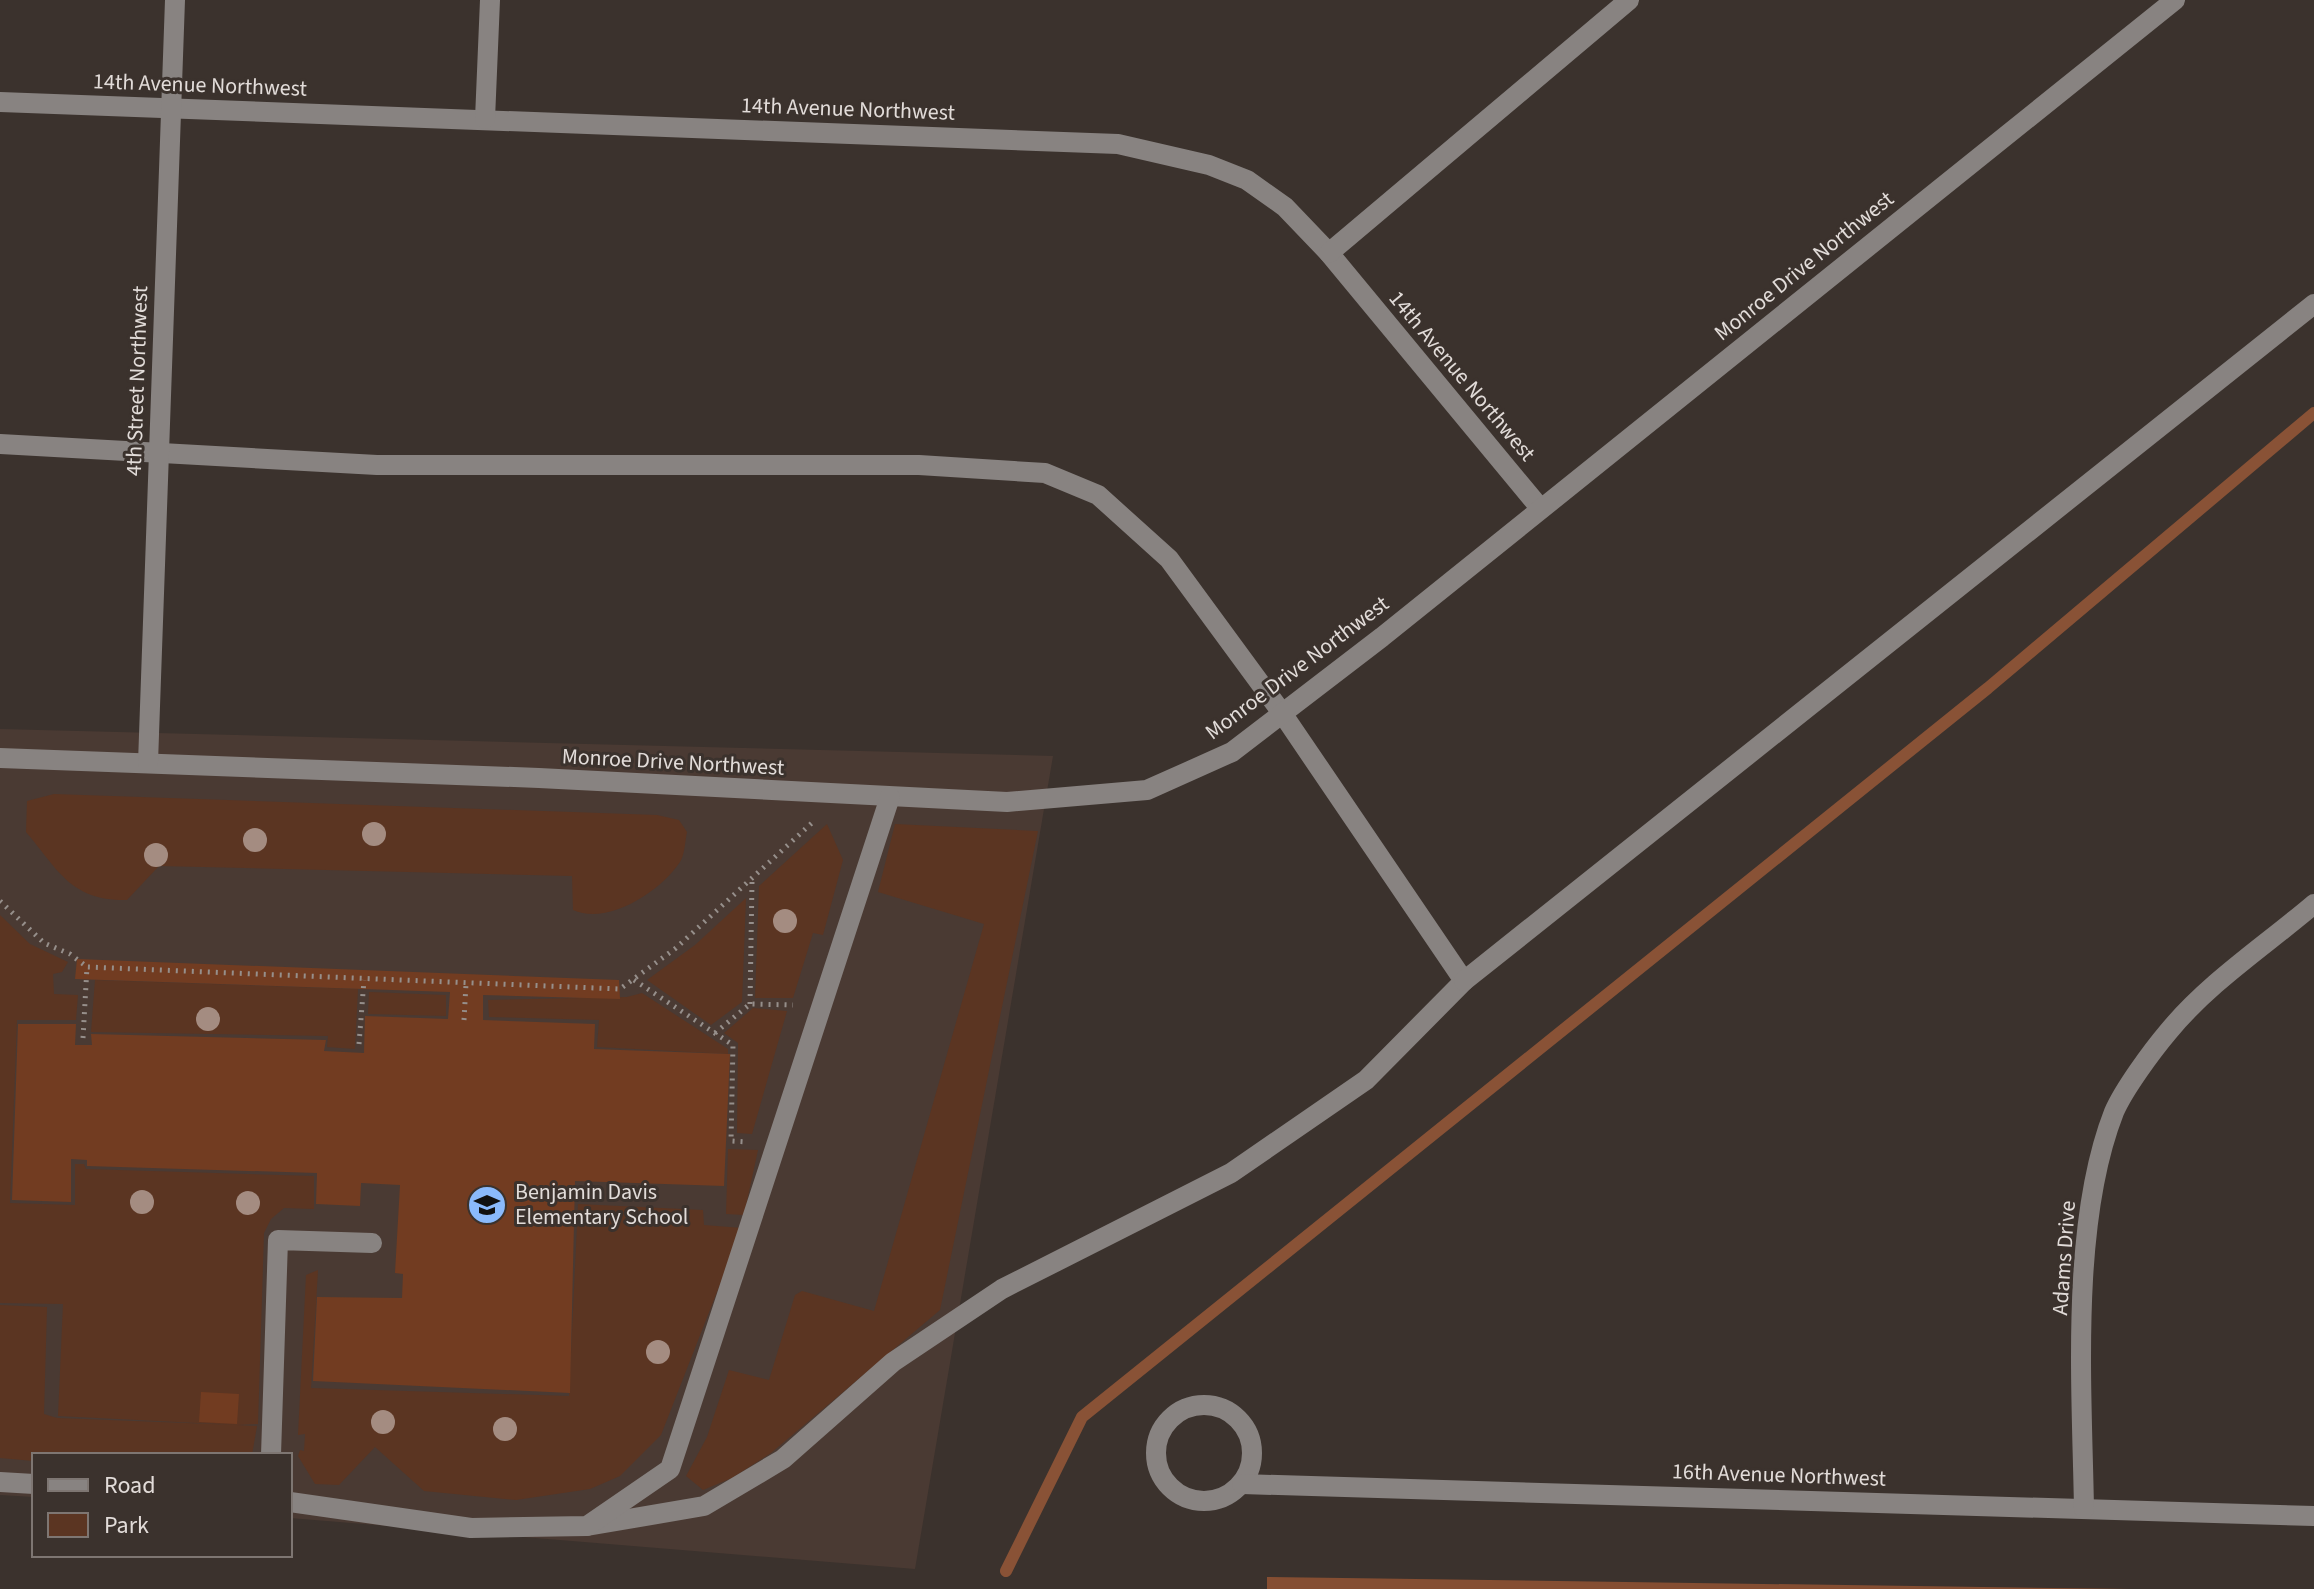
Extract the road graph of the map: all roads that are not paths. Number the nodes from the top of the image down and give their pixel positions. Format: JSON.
{"nodes":[{"id":1,"x":175,"y":0,"type":"edge"},
{"id":2,"x":490,"y":0,"type":"edge"},
{"id":3,"x":1629,"y":0,"type":"edge"},
{"id":4,"x":2175,"y":0,"type":"edge"},
{"id":5,"x":0,"y":102,"type":"edge"},
{"id":6,"x":171,"y":109,"type":"junction"},
{"id":7,"x":485,"y":119,"type":"junction"},
{"id":8,"x":1329,"y":253,"type":"junction"},
{"id":9,"x":2314,"y":304,"type":"edge"},
{"id":10,"x":0,"y":444,"type":"edge"},
{"id":11,"x":158,"y":451,"type":"junction"},
{"id":12,"x":1540,"y":508,"type":"junction"},
{"id":13,"x":1282,"y":713,"type":"junction"},
{"id":14,"x":0,"y":758,"type":"edge"},
{"id":15,"x":148,"y":763,"type":"junction"},
{"id":16,"x":890,"y":797,"type":"junction"},
{"id":17,"x":2314,"y":904,"type":"edge"},
{"id":18,"x":1464,"y":981,"type":"junction"},
{"id":19,"x":372,"y":1243,"type":"dead end"},
{"id":20,"x":271,"y":1453,"type":"edge"},
{"id":21,"x":0,"y":1482,"type":"edge"},
{"id":22,"x":32,"y":1484,"type":"edge"},
{"id":23,"x":1242,"y":1484,"type":"junction"},
{"id":24,"x":292,"y":1502,"type":"edge"},
{"id":25,"x":2084,"y":1509,"type":"junction"},
{"id":26,"x":2314,"y":1516,"type":"edge"},
{"id":27,"x":587,"y":1526,"type":"junction"}],
"edges":[{"from":1,"to":6,"type":"street","name":"4th Street Northwest"},
{"from":2,"to":7,"type":"street"},
{"from":3,"to":8,"type":"street"},
{"from":4,"to":12,"type":"street","name":"Monroe Drive Northwest"},
{"from":5,"to":6,"type":"street","name":"14th Avenue Northwest"},
{"from":6,"to":7,"type":"street","name":"14th Avenue Northwest"},
{"from":6,"to":11,"type":"street","name":"4th Street Northwest"},
{"from":7,"to":8,"type":"street","name":"14th Avenue Northwest"},
{"from":8,"to":12,"type":"street","name":"14th Avenue Northwest"},
{"from":9,"to":18,"type":"street"},
{"from":10,"to":11,"type":"street"},
{"from":11,"to":13,"type":"street"},
{"from":11,"to":15,"type":"street","name":"4th Street Northwest"},
{"from":12,"to":13,"type":"street","name":"Monroe Drive Northwest"},
{"from":13,"to":16,"type":"street","name":"Monroe Drive Northwest"},
{"from":13,"to":18,"type":"street"},
{"from":14,"to":15,"type":"street","name":"Monroe Drive Northwest"},
{"from":15,"to":16,"type":"street","name":"Monroe Drive Northwest"},
{"from":16,"to":27,"type":"street"},
{"from":17,"to":25,"type":"street","name":"Adams Drive"},
{"from":18,"to":27,"type":"street"},
{"from":19,"to":20,"type":"street"},
{"from":21,"to":22,"type":"street"},
{"from":23,"to":23,"type":"street","name":"16th Avenue Northwest"},
{"from":23,"to":25,"type":"street","name":"16th Avenue Northwest"},
{"from":24,"to":27,"type":"street"},
{"from":25,"to":26,"type":"street","name":"16th Avenue Northwest"}]}
